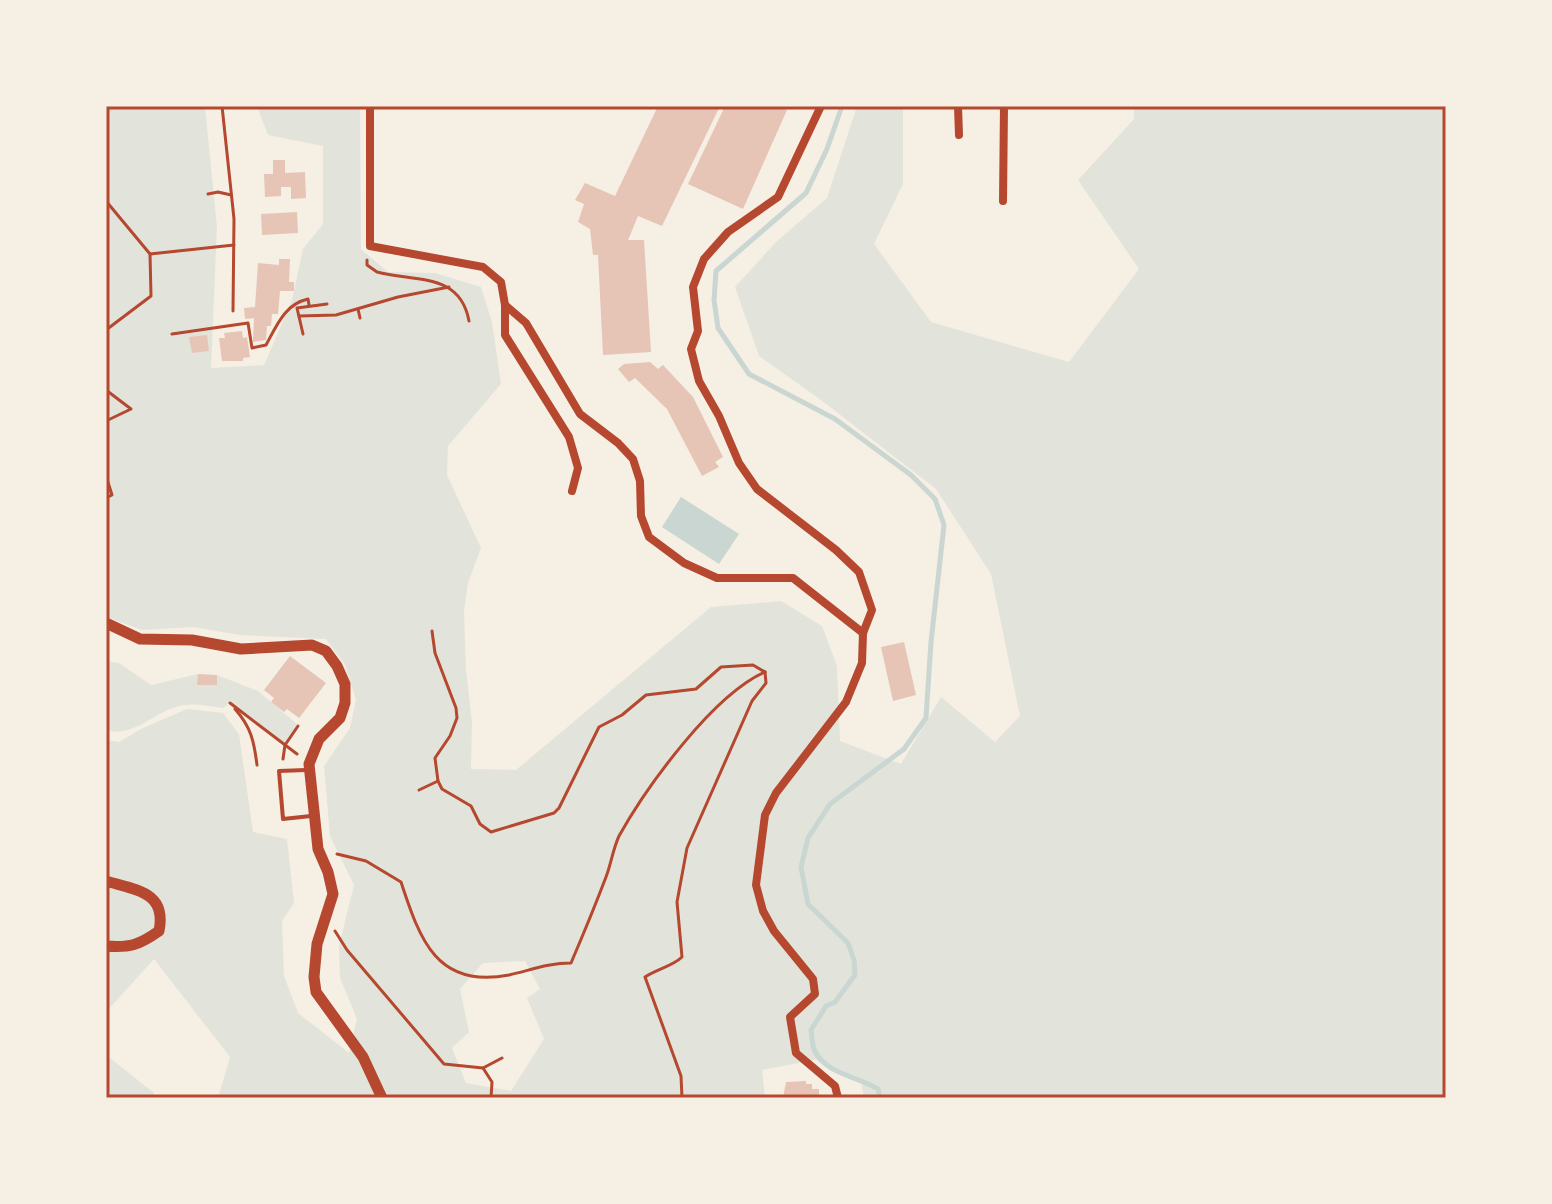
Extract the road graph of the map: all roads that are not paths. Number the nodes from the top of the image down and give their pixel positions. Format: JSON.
{"nodes":[{"id":1,"x":370,"y":106,"type":"edge"},
{"id":2,"x":821,"y":106,"type":"edge"},
{"id":3,"x":958,"y":106,"type":"edge"},
{"id":4,"x":1004,"y":106,"type":"edge"},
{"id":5,"x":959,"y":135,"type":"dead end"},
{"id":6,"x":1003,"y":201,"type":"dead end"},
{"id":7,"x":505,"y":305,"type":"junction"},
{"id":8,"x":572,"y":491,"type":"dead end"},
{"id":9,"x":106,"y":623,"type":"edge"},
{"id":10,"x":863,"y":633,"type":"junction"},
{"id":11,"x":309,"y":767,"type":"junction"},
{"id":12,"x":314,"y":816,"type":"junction"},
{"id":13,"x":106,"y":881,"type":"edge"},
{"id":14,"x":106,"y":946,"type":"edge"},
{"id":15,"x":382,"y":1098,"type":"edge"},
{"id":16,"x":838,"y":1098,"type":"edge"}],
"edges":[{"from":1,"to":7,"type":"street"},
{"from":2,"to":10,"type":"street"},
{"from":3,"to":5,"type":"street"},
{"from":4,"to":6,"type":"street"},
{"from":7,"to":8,"type":"street"},
{"from":7,"to":10,"type":"street"},
{"from":9,"to":11,"type":"street"},
{"from":10,"to":16,"type":"street"},
{"from":11,"to":12,"type":"street"},
{"from":11,"to":12,"type":"lane"},
{"from":12,"to":15,"type":"street"},
{"from":13,"to":14,"type":"street"}]}
